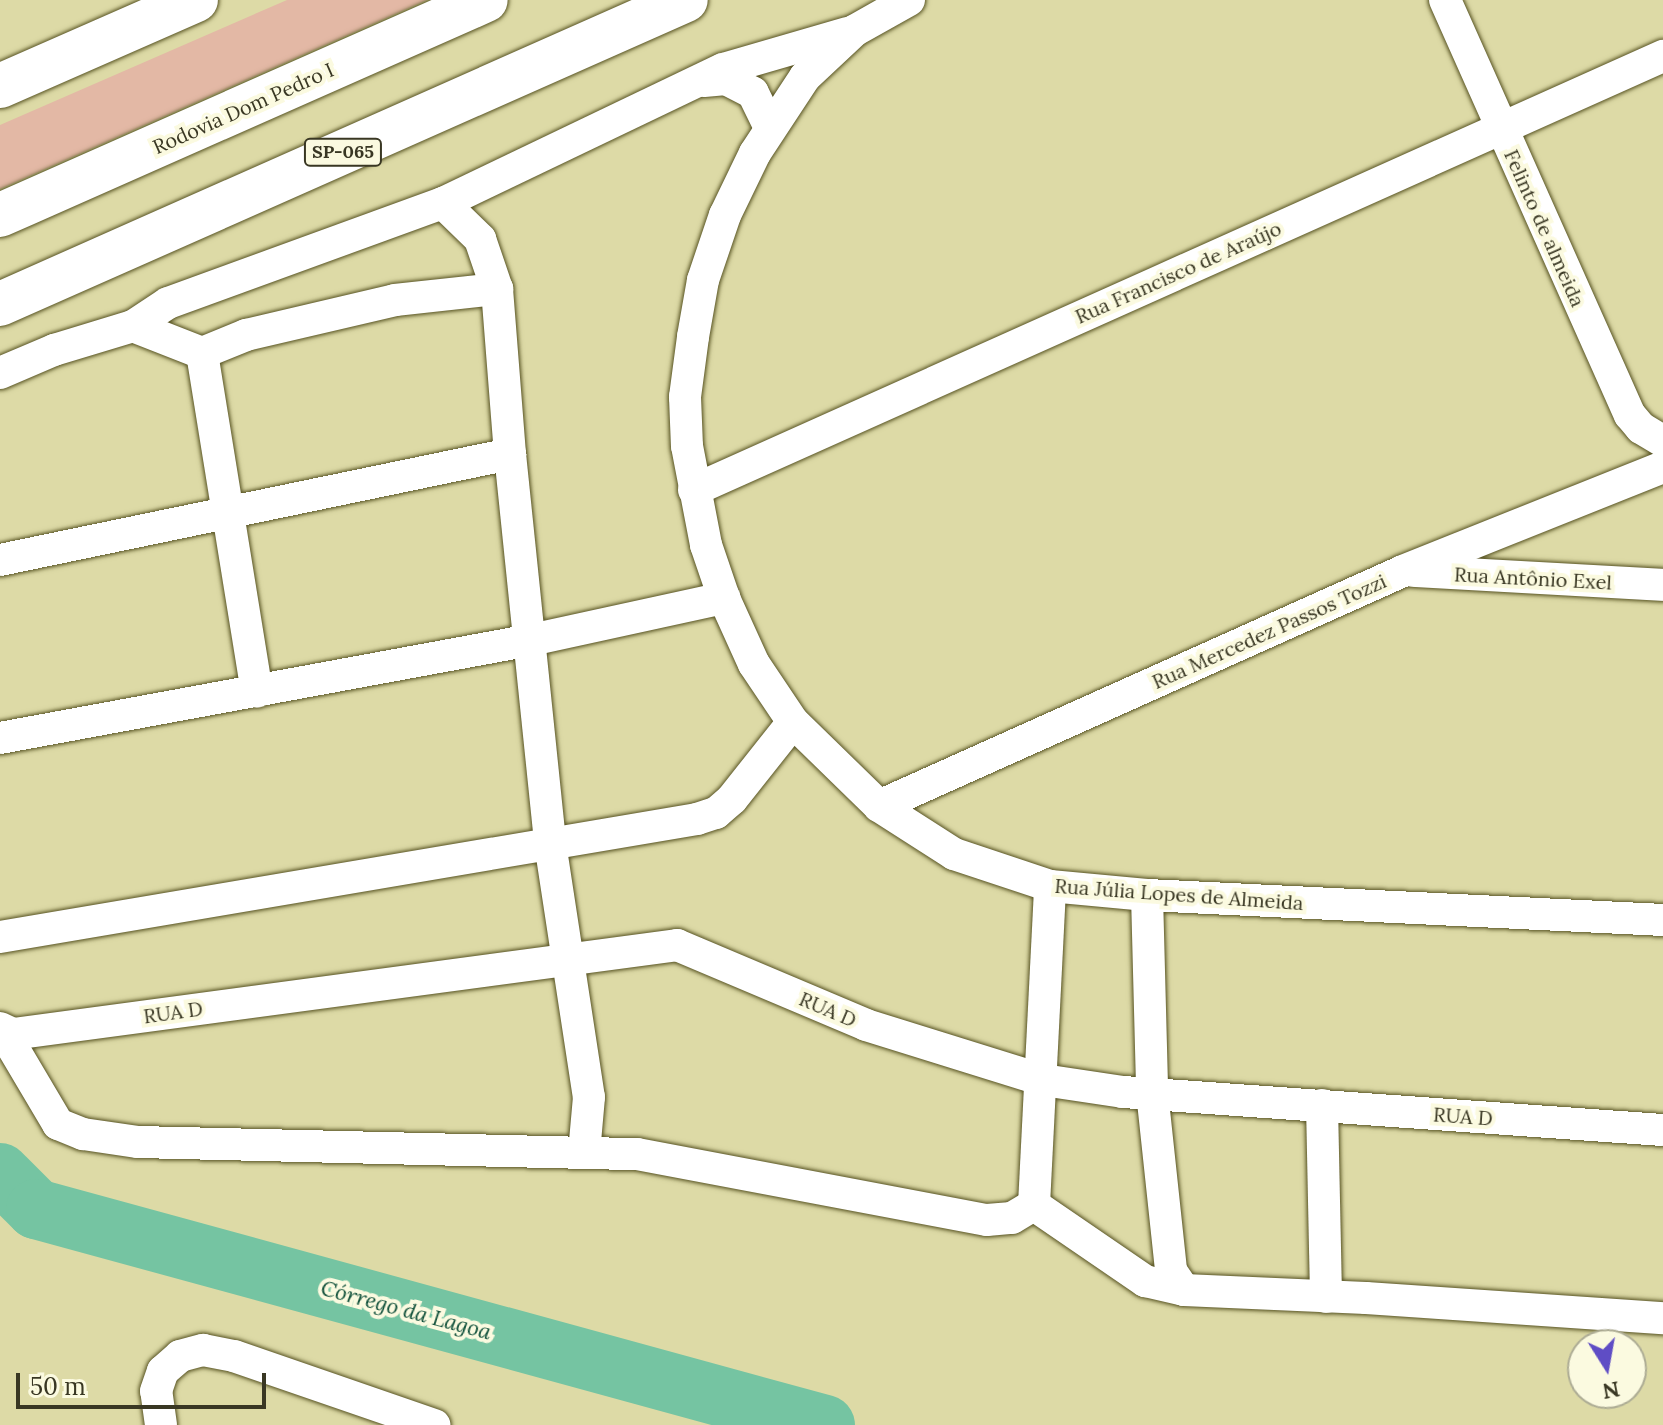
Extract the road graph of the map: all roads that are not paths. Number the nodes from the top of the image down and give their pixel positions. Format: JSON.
{"nodes":[{"id":1,"x":196,"y":0,"type":"edge"},
{"id":2,"x":486,"y":0,"type":"edge"},
{"id":3,"x":686,"y":0,"type":"edge"},
{"id":4,"x":909,"y":0,"type":"edge"},
{"id":5,"x":1445,"y":0,"type":"edge"},
{"id":6,"x":854,"y":31,"type":"junction"},
{"id":7,"x":1663,"y":56,"type":"edge"},
{"id":8,"x":698,"y":82,"type":"junction"},
{"id":9,"x":0,"y":86,"type":"edge"},
{"id":10,"x":1499,"y":127,"type":"junction"},
{"id":11,"x":770,"y":128,"type":"junction"},
{"id":12,"x":443,"y":203,"type":"junction"},
{"id":13,"x":0,"y":215,"type":"edge"},
{"id":14,"x":497,"y":289,"type":"junction"},
{"id":15,"x":0,"y":304,"type":"edge"},
{"id":16,"x":133,"y":326,"type":"junction"},
{"id":17,"x":202,"y":353,"type":"junction"},
{"id":18,"x":0,"y":373,"type":"edge"},
{"id":19,"x":1663,"y":441,"type":"edge"},
{"id":20,"x":510,"y":454,"type":"junction"},
{"id":21,"x":1663,"y":467,"type":"edge"},
{"id":22,"x":694,"y":490,"type":"junction"},
{"id":23,"x":227,"y":515,"type":"junction"},
{"id":24,"x":0,"y":560,"type":"edge"},
{"id":25,"x":1403,"y":571,"type":"junction"},
{"id":26,"x":1663,"y":585,"type":"edge"},
{"id":27,"x":724,"y":598,"type":"junction"},
{"id":28,"x":531,"y":640,"type":"junction"},
{"id":29,"x":257,"y":692,"type":"junction"},
{"id":30,"x":793,"y":722,"type":"junction"},
{"id":31,"x":0,"y":738,"type":"edge"},
{"id":32,"x":879,"y":806,"type":"junction"},
{"id":33,"x":550,"y":843,"type":"junction"},
{"id":34,"x":1050,"y":886,"type":"junction"},
{"id":35,"x":1147,"y":895,"type":"junction"},
{"id":36,"x":1663,"y":920,"type":"edge"},
{"id":37,"x":0,"y":937,"type":"edge"},
{"id":38,"x":569,"y":957,"type":"junction"},
{"id":39,"x":1,"y":1029,"type":"edge"},
{"id":40,"x":1043,"y":1080,"type":"junction"},
{"id":41,"x":1152,"y":1092,"type":"junction"},
{"id":42,"x":1322,"y":1105,"type":"junction"},
{"id":43,"x":1663,"y":1130,"type":"edge"},
{"id":44,"x":584,"y":1153,"type":"junction"},
{"id":45,"x":1034,"y":1205,"type":"junction"},
{"id":46,"x":1184,"y":1290,"type":"junction"},
{"id":47,"x":1326,"y":1297,"type":"junction"},
{"id":48,"x":1663,"y":1318,"type":"edge"},
{"id":49,"x":161,"y":1425,"type":"edge"},
{"id":50,"x":434,"y":1425,"type":"edge"}],
"edges":[{"from":1,"to":9,"type":"highway"},
{"from":2,"to":13,"type":"highway","name":"Rodovia Dom Pedro I"},
{"from":3,"to":15,"type":"highway","number":"SP-065"},
{"from":4,"to":6,"type":"street"},
{"from":5,"to":10,"type":"street","name":"Felinto de almeida"},
{"from":6,"to":8,"type":"street"},
{"from":6,"to":11,"type":"street","name":"Rua Júlia Lopes de Almeida"},
{"from":7,"to":10,"type":"street","name":"Rua Francisco de Araújo"},
{"from":8,"to":11,"type":"street"},
{"from":8,"to":12,"type":"street"},
{"from":10,"to":19,"type":"street","name":"Felinto de almeida"},
{"from":10,"to":22,"type":"street","name":"Rua Francisco de Araújo"},
{"from":11,"to":22,"type":"street","name":"Rua Júlia Lopes de Almeida"},
{"from":12,"to":14,"type":"street"},
{"from":12,"to":16,"type":"street"},
{"from":14,"to":17,"type":"street"},
{"from":14,"to":20,"type":"street"},
{"from":16,"to":17,"type":"street"},
{"from":16,"to":18,"type":"street"},
{"from":17,"to":23,"type":"street"},
{"from":20,"to":23,"type":"street"},
{"from":20,"to":28,"type":"street"},
{"from":21,"to":25,"type":"street","name":"Rua Mercedez Passos Tozzi"},
{"from":22,"to":27,"type":"street","name":"Rua Júlia Lopes de Almeida"},
{"from":23,"to":24,"type":"street"},
{"from":23,"to":29,"type":"street"},
{"from":25,"to":26,"type":"street","name":"Rua Antônio Exel"},
{"from":25,"to":32,"type":"street","name":"Rua Mercedez Passos Tozzi"},
{"from":27,"to":28,"type":"street"},
{"from":27,"to":30,"type":"street","name":"Rua Júlia Lopes de Almeida"},
{"from":28,"to":29,"type":"street"},
{"from":28,"to":33,"type":"street"},
{"from":29,"to":31,"type":"street"},
{"from":30,"to":32,"type":"street","name":"Rua Júlia Lopes de Almeida"},
{"from":30,"to":33,"type":"street"},
{"from":32,"to":34,"type":"street","name":"Rua Júlia Lopes de Almeida"},
{"from":33,"to":37,"type":"street"},
{"from":33,"to":38,"type":"street"},
{"from":34,"to":35,"type":"street","name":"Rua Júlia Lopes de Almeida"},
{"from":34,"to":40,"type":"street"},
{"from":35,"to":36,"type":"street","name":"Rua Júlia Lopes de Almeida"},
{"from":35,"to":41,"type":"street"},
{"from":38,"to":39,"type":"street","name":"RUA D"},
{"from":38,"to":40,"type":"street","name":"RUA D"},
{"from":38,"to":44,"type":"street"},
{"from":39,"to":44,"type":"street"},
{"from":40,"to":41,"type":"street","name":"RUA D"},
{"from":40,"to":45,"type":"street"},
{"from":41,"to":42,"type":"street","name":"RUA D"},
{"from":41,"to":46,"type":"street"},
{"from":42,"to":43,"type":"street","name":"RUA D"},
{"from":42,"to":47,"type":"street"},
{"from":44,"to":45,"type":"street"},
{"from":45,"to":46,"type":"street"},
{"from":46,"to":47,"type":"street"},
{"from":47,"to":48,"type":"street"},
{"from":49,"to":50,"type":"street"}]}
